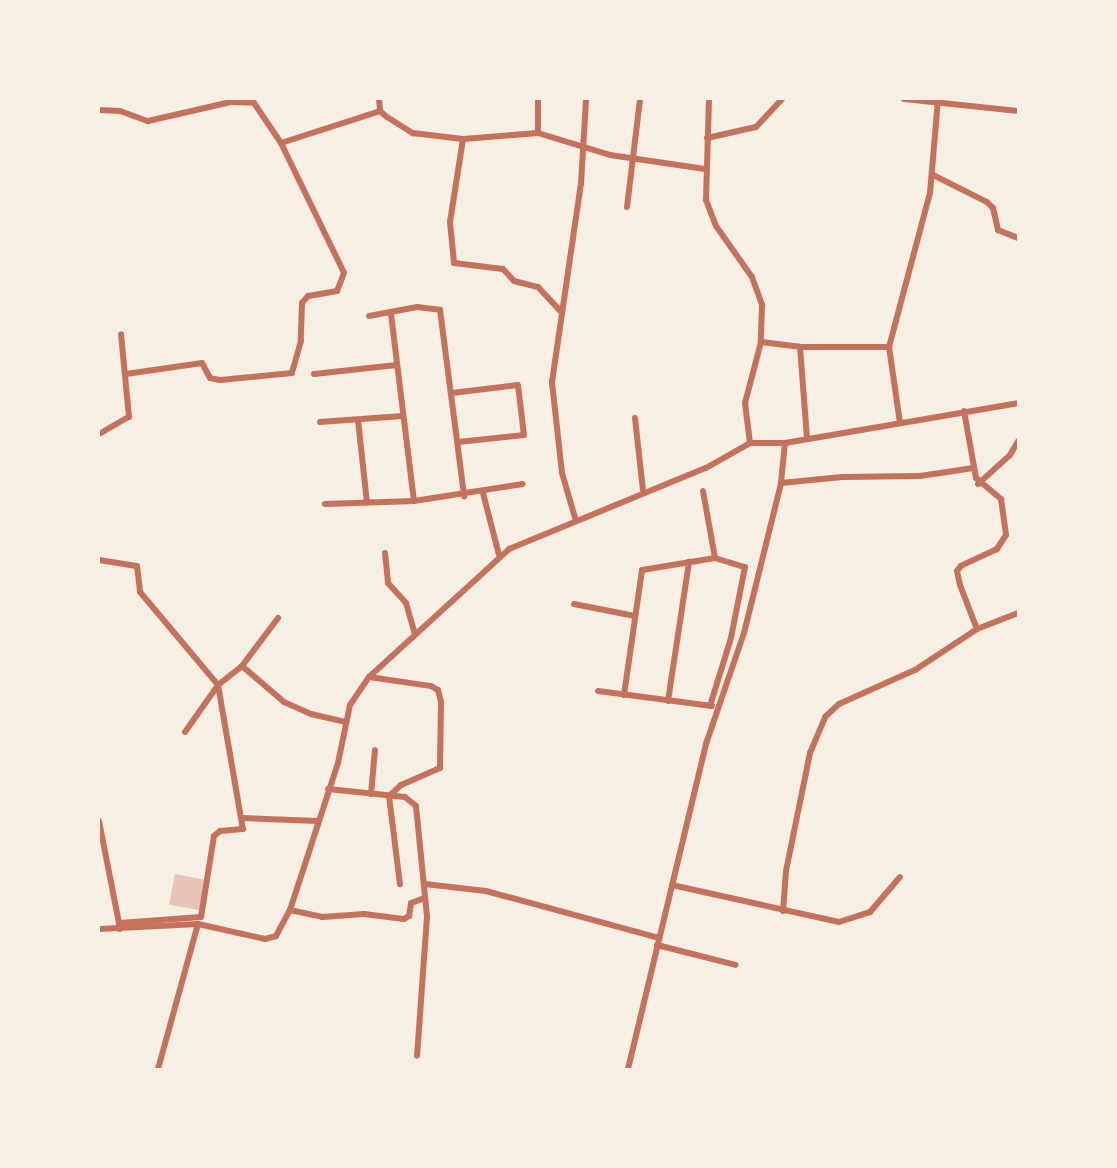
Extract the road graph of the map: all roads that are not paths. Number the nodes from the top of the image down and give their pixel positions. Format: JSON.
{"nodes":[{"id":1,"x":379,"y":99,"type":"edge"},
{"id":2,"x":538,"y":99,"type":"edge"},
{"id":3,"x":585,"y":99,"type":"edge"},
{"id":4,"x":640,"y":99,"type":"edge"},
{"id":5,"x":709,"y":99,"type":"edge"},
{"id":6,"x":782,"y":99,"type":"edge"},
{"id":7,"x":904,"y":99,"type":"edge"},
{"id":8,"x":938,"y":102,"type":"edge"},
{"id":9,"x":99,"y":110,"type":"edge"},
{"id":10,"x":380,"y":111,"type":"junction"},
{"id":11,"x":1018,"y":111,"type":"edge"},
{"id":12,"x":538,"y":133,"type":"junction"},
{"id":13,"x":707,"y":138,"type":"junction"},
{"id":14,"x":463,"y":140,"type":"junction"},
{"id":15,"x":281,"y":144,"type":"junction"},
{"id":16,"x":582,"y":147,"type":"junction"},
{"id":17,"x":634,"y":158,"type":"junction"},
{"id":18,"x":705,"y":169,"type":"junction"},
{"id":19,"x":933,"y":175,"type":"junction"},
{"id":20,"x":627,"y":207,"type":"dead end"},
{"id":21,"x":1018,"y":238,"type":"edge"},
{"id":22,"x":560,"y":311,"type":"junction"},
{"id":23,"x":391,"y":314,"type":"junction"},
{"id":24,"x":369,"y":316,"type":"dead end"},
{"id":25,"x":121,"y":334,"type":"dead end"},
{"id":26,"x":761,"y":342,"type":"junction"},
{"id":27,"x":890,"y":346,"type":"junction"},
{"id":28,"x":800,"y":347,"type":"junction"},
{"id":29,"x":397,"y":365,"type":"junction"},
{"id":30,"x":126,"y":374,"type":"junction"},
{"id":31,"x":314,"y":374,"type":"dead end"},
{"id":32,"x":452,"y":393,"type":"junction"},
{"id":33,"x":1018,"y":403,"type":"edge"},
{"id":34,"x":964,"y":411,"type":"junction"},
{"id":35,"x":404,"y":416,"type":"junction"},
{"id":36,"x":635,"y":418,"type":"dead end"},
{"id":37,"x":358,"y":420,"type":"junction"},
{"id":38,"x":321,"y":422,"type":"dead end"},
{"id":39,"x":900,"y":423,"type":"junction"},
{"id":40,"x":99,"y":435,"type":"edge"},
{"id":41,"x":807,"y":437,"type":"junction"},
{"id":42,"x":1018,"y":441,"type":"edge"},
{"id":43,"x":458,"y":442,"type":"junction"},
{"id":44,"x":750,"y":442,"type":"junction"},
{"id":45,"x":785,"y":442,"type":"junction"},
{"id":46,"x":974,"y":468,"type":"junction"},
{"id":47,"x":781,"y":483,"type":"junction"},
{"id":48,"x":523,"y":484,"type":"dead end"},
{"id":49,"x":978,"y":484,"type":"junction"},
{"id":50,"x":643,"y":490,"type":"junction"},
{"id":51,"x":703,"y":490,"type":"dead end"},
{"id":52,"x":483,"y":492,"type":"junction"},
{"id":53,"x":464,"y":496,"type":"junction"},
{"id":54,"x":414,"y":501,"type":"junction"},
{"id":55,"x":367,"y":503,"type":"junction"},
{"id":56,"x":325,"y":504,"type":"dead end"},
{"id":57,"x":576,"y":521,"type":"junction"},
{"id":58,"x":385,"y":553,"type":"dead end"},
{"id":59,"x":499,"y":555,"type":"junction"},
{"id":60,"x":715,"y":558,"type":"junction"},
{"id":61,"x":99,"y":560,"type":"edge"},
{"id":62,"x":689,"y":562,"type":"junction"},
{"id":63,"x":574,"y":604,"type":"dead end"},
{"id":64,"x":1018,"y":613,"type":"edge"},
{"id":65,"x":635,"y":616,"type":"junction"},
{"id":66,"x":278,"y":618,"type":"dead end"},
{"id":67,"x":976,"y":629,"type":"junction"},
{"id":68,"x":415,"y":634,"type":"junction"},
{"id":69,"x":242,"y":666,"type":"junction"},
{"id":70,"x":369,"y":677,"type":"junction"},
{"id":71,"x":218,"y":685,"type":"junction"},
{"id":72,"x":598,"y":691,"type":"dead end"},
{"id":73,"x":624,"y":695,"type":"junction"},
{"id":74,"x":668,"y":700,"type":"junction"},
{"id":75,"x":710,"y":706,"type":"junction"},
{"id":76,"x":719,"y":707,"type":"junction"},
{"id":77,"x":346,"y":722,"type":"junction"},
{"id":78,"x":185,"y":732,"type":"dead end"},
{"id":79,"x":375,"y":750,"type":"dead end"},
{"id":80,"x":328,"y":789,"type":"junction"},
{"id":81,"x":371,"y":794,"type":"junction"},
{"id":82,"x":389,"y":796,"type":"junction"},
{"id":83,"x":242,"y":818,"type":"junction"},
{"id":84,"x":99,"y":821,"type":"edge"},
{"id":85,"x":318,"y":821,"type":"junction"},
{"id":86,"x":900,"y":877,"type":"dead end"},
{"id":87,"x":400,"y":884,"type":"dead end"},
{"id":88,"x":424,"y":884,"type":"junction"},
{"id":89,"x":672,"y":885,"type":"junction"},
{"id":90,"x":425,"y":898,"type":"junction"},
{"id":91,"x":290,"y":910,"type":"junction"},
{"id":92,"x":783,"y":911,"type":"junction"},
{"id":93,"x":198,"y":924,"type":"junction"},
{"id":94,"x":119,"y":926,"type":"junction"},
{"id":95,"x":99,"y":929,"type":"edge"},
{"id":96,"x":659,"y":938,"type":"junction"},
{"id":97,"x":657,"y":945,"type":"junction"},
{"id":98,"x":736,"y":965,"type":"dead end"},
{"id":99,"x":417,"y":1056,"type":"dead end"},
{"id":100,"x":158,"y":1069,"type":"edge"},
{"id":101,"x":628,"y":1069,"type":"edge"}],
"edges":[{"from":1,"to":10,"type":"street"},
{"from":2,"to":12,"type":"street"},
{"from":3,"to":16,"type":"street"},
{"from":4,"to":17,"type":"street"},
{"from":5,"to":13,"type":"street"},
{"from":6,"to":13,"type":"street"},
{"from":7,"to":8,"type":"street"},
{"from":8,"to":11,"type":"street"},
{"from":8,"to":19,"type":"street"},
{"from":9,"to":15,"type":"street"},
{"from":10,"to":14,"type":"street"},
{"from":10,"to":15,"type":"street"},
{"from":12,"to":14,"type":"street"},
{"from":12,"to":16,"type":"street"},
{"from":13,"to":18,"type":"street"},
{"from":14,"to":22,"type":"street"},
{"from":15,"to":30,"type":"street"},
{"from":16,"to":17,"type":"street"},
{"from":16,"to":22,"type":"street"},
{"from":17,"to":18,"type":"street"},
{"from":17,"to":20,"type":"street"},
{"from":18,"to":26,"type":"street"},
{"from":19,"to":21,"type":"street"},
{"from":19,"to":27,"type":"street"},
{"from":22,"to":57,"type":"street"},
{"from":23,"to":24,"type":"street"},
{"from":23,"to":29,"type":"street"},
{"from":23,"to":32,"type":"street"},
{"from":25,"to":30,"type":"street"},
{"from":26,"to":28,"type":"street"},
{"from":26,"to":44,"type":"street"},
{"from":27,"to":28,"type":"street"},
{"from":27,"to":39,"type":"street"},
{"from":28,"to":41,"type":"street"},
{"from":29,"to":31,"type":"street"},
{"from":29,"to":35,"type":"street"},
{"from":30,"to":40,"type":"street"},
{"from":32,"to":43,"type":"street"},
{"from":32,"to":43,"type":"street"},
{"from":33,"to":34,"type":"street"},
{"from":34,"to":39,"type":"street"},
{"from":34,"to":46,"type":"street"},
{"from":35,"to":37,"type":"street"},
{"from":35,"to":54,"type":"street"},
{"from":36,"to":50,"type":"street"},
{"from":37,"to":38,"type":"street"},
{"from":37,"to":55,"type":"street"},
{"from":39,"to":41,"type":"street"},
{"from":41,"to":45,"type":"street"},
{"from":42,"to":49,"type":"street"},
{"from":43,"to":53,"type":"street"},
{"from":44,"to":45,"type":"street"},
{"from":44,"to":50,"type":"street"},
{"from":45,"to":47,"type":"street"},
{"from":46,"to":47,"type":"street"},
{"from":46,"to":49,"type":"street"},
{"from":47,"to":76,"type":"street"},
{"from":48,"to":52,"type":"street"},
{"from":49,"to":67,"type":"street"},
{"from":50,"to":57,"type":"street"},
{"from":51,"to":60,"type":"street"},
{"from":52,"to":53,"type":"street"},
{"from":52,"to":59,"type":"street"},
{"from":53,"to":54,"type":"street"},
{"from":54,"to":55,"type":"street"},
{"from":55,"to":56,"type":"street"},
{"from":57,"to":59,"type":"street"},
{"from":58,"to":68,"type":"street"},
{"from":59,"to":68,"type":"street"},
{"from":60,"to":62,"type":"street"},
{"from":60,"to":75,"type":"street"},
{"from":61,"to":71,"type":"street"},
{"from":62,"to":65,"type":"street"},
{"from":62,"to":74,"type":"street"},
{"from":63,"to":65,"type":"street"},
{"from":64,"to":67,"type":"street"},
{"from":65,"to":73,"type":"street"},
{"from":66,"to":69,"type":"street"},
{"from":67,"to":92,"type":"street"},
{"from":68,"to":70,"type":"street"},
{"from":69,"to":71,"type":"street"},
{"from":69,"to":77,"type":"street"},
{"from":70,"to":77,"type":"street"},
{"from":70,"to":82,"type":"street"},
{"from":71,"to":78,"type":"street"},
{"from":71,"to":83,"type":"street"},
{"from":72,"to":73,"type":"street"},
{"from":73,"to":74,"type":"street"},
{"from":74,"to":75,"type":"street"},
{"from":75,"to":76,"type":"street"},
{"from":76,"to":89,"type":"street"},
{"from":77,"to":80,"type":"street"},
{"from":79,"to":81,"type":"street"},
{"from":80,"to":81,"type":"street"},
{"from":80,"to":85,"type":"street"},
{"from":81,"to":82,"type":"street"},
{"from":82,"to":87,"type":"street"},
{"from":82,"to":88,"type":"street"},
{"from":83,"to":85,"type":"street"},
{"from":83,"to":94,"type":"street"},
{"from":84,"to":94,"type":"street"},
{"from":85,"to":91,"type":"street"},
{"from":86,"to":92,"type":"street"},
{"from":88,"to":90,"type":"street"},
{"from":88,"to":96,"type":"street"},
{"from":89,"to":92,"type":"street"},
{"from":89,"to":96,"type":"street"},
{"from":90,"to":91,"type":"street"},
{"from":90,"to":99,"type":"street"},
{"from":91,"to":93,"type":"street"},
{"from":93,"to":94,"type":"street"},
{"from":93,"to":100,"type":"street"},
{"from":94,"to":95,"type":"street"},
{"from":96,"to":97,"type":"street"},
{"from":97,"to":98,"type":"street"},
{"from":97,"to":101,"type":"street"}]}
